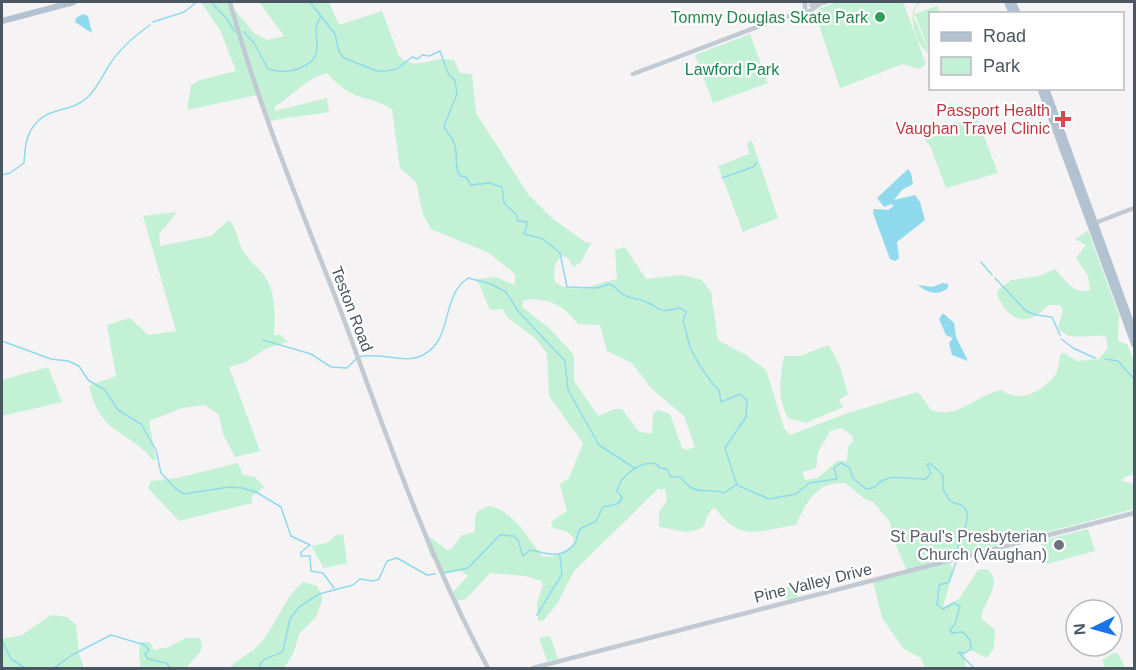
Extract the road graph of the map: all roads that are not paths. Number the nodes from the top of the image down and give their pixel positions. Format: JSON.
{"nodes":[{"id":1,"x":74,"y":2,"type":"edge"},
{"id":2,"x":230,"y":2,"type":"edge"},
{"id":3,"x":826,"y":2,"type":"edge"},
{"id":4,"x":808,"y":6,"type":"edge"},
{"id":5,"x":2,"y":21,"type":"edge"},
{"id":6,"x":633,"y":74,"type":"dead end"},
{"id":7,"x":1041,"y":90,"type":"edge"},
{"id":8,"x":1047,"y":90,"type":"edge"},
{"id":9,"x":1134,"y":208,"type":"edge"},
{"id":10,"x":1093,"y":223,"type":"junction"},
{"id":11,"x":1134,"y":331,"type":"edge"},
{"id":12,"x":1134,"y":344,"type":"edge"},
{"id":13,"x":1134,"y":513,"type":"edge"},
{"id":14,"x":489,"y":669,"type":"edge"},
{"id":15,"x":533,"y":669,"type":"edge"}],
"edges":[{"from":1,"to":5,"type":"main road"},
{"from":2,"to":14,"type":"street","name":"Teston Road"},
{"from":3,"to":4,"type":"street"},
{"from":4,"to":6,"type":"street"},
{"from":7,"to":10,"type":"main road"},
{"from":8,"to":10,"type":"main road"},
{"from":9,"to":10,"type":"street"},
{"from":10,"to":11,"type":"main road"},
{"from":10,"to":12,"type":"main road"},
{"from":13,"to":15,"type":"street","name":"Pine Valley Drive"}]}
